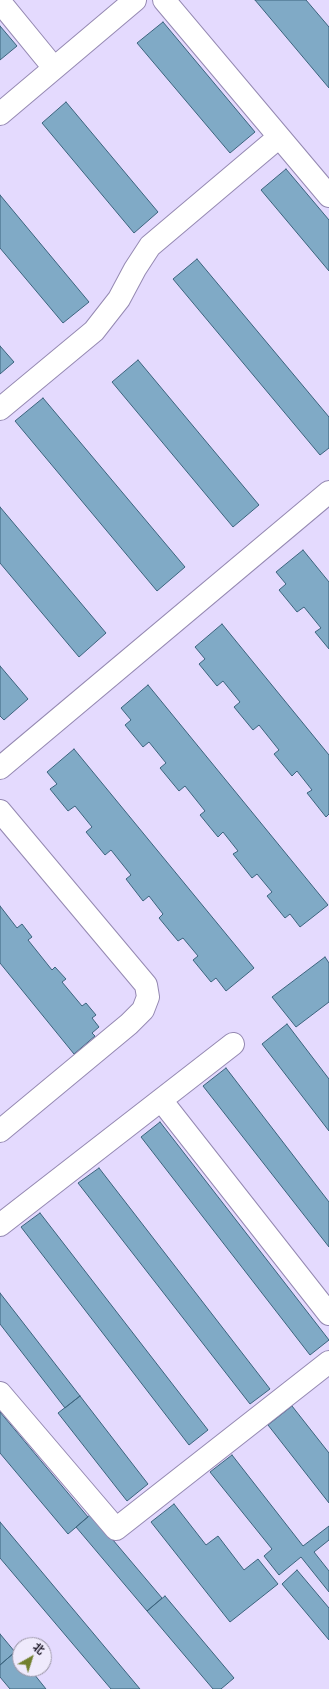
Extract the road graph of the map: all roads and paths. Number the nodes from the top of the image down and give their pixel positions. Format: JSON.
{"nodes":[{"id":1,"x":136,"y":0,"type":"edge"},
{"id":2,"x":164,"y":0,"type":"edge"},
{"id":3,"x":0,"y":2,"type":"edge"},
{"id":4,"x":54,"y":68,"type":"junction"},
{"id":5,"x":0,"y":114,"type":"edge"},
{"id":6,"x":279,"y":137,"type":"junction"},
{"id":7,"x":329,"y":196,"type":"edge"},
{"id":8,"x":0,"y":409,"type":"edge"},
{"id":9,"x":329,"y":492,"type":"edge"},
{"id":10,"x":0,"y":768,"type":"edge"},
{"id":11,"x":0,"y":811,"type":"edge"},
{"id":12,"x":232,"y":1044,"type":"dead end"},
{"id":13,"x":161,"y":1100,"type":"junction"},
{"id":14,"x":0,"y":1131,"type":"edge"},
{"id":15,"x":0,"y":1225,"type":"edge"},
{"id":16,"x":329,"y":1314,"type":"edge"},
{"id":17,"x":329,"y":1362,"type":"edge"},
{"id":18,"x":0,"y":1392,"type":"edge"}],
"edges":[{"from":1,"to":4,"type":"street"},
{"from":2,"to":6,"type":"street"},
{"from":3,"to":4,"type":"street"},
{"from":4,"to":5,"type":"street"},
{"from":6,"to":7,"type":"street"},
{"from":6,"to":8,"type":"street"},
{"from":9,"to":10,"type":"street"},
{"from":11,"to":14,"type":"street"},
{"from":12,"to":13,"type":"street"},
{"from":13,"to":15,"type":"street"},
{"from":13,"to":16,"type":"street"},
{"from":17,"to":18,"type":"street"}]}
